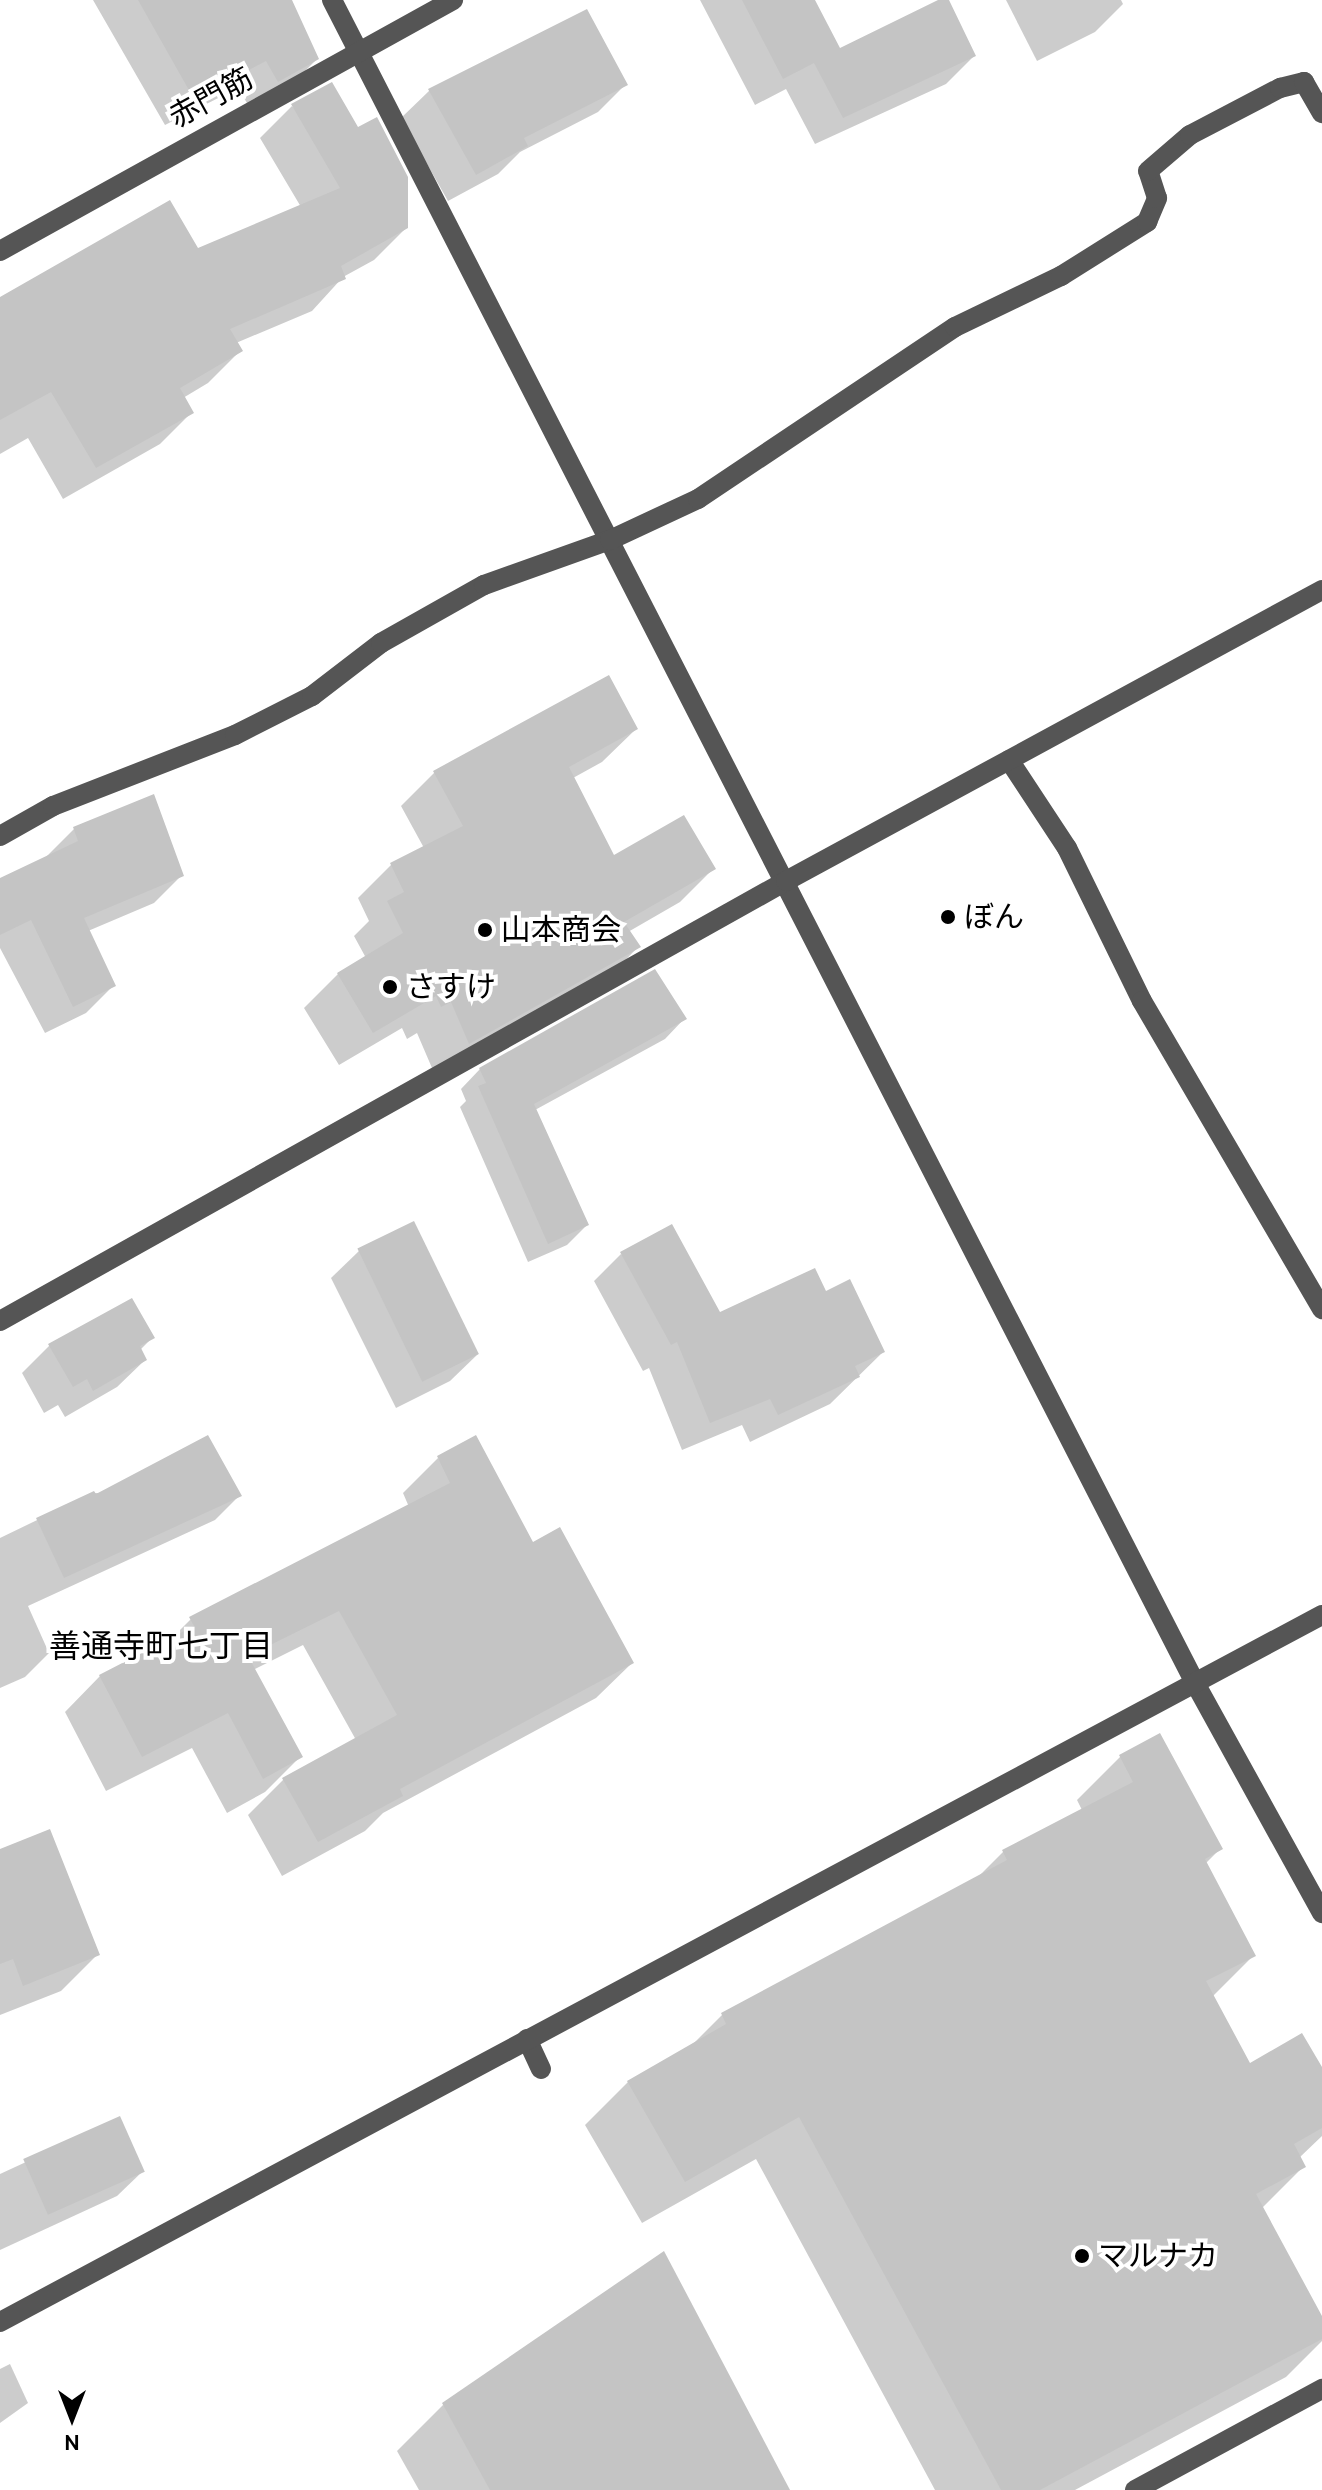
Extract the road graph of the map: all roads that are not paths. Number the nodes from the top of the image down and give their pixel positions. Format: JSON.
{"nodes":[{"id":1,"x":332,"y":0,"type":"edge"},
{"id":2,"x":453,"y":0,"type":"edge"},
{"id":3,"x":357,"y":51,"type":"junction"},
{"id":4,"x":1322,"y":113,"type":"edge"},
{"id":5,"x":0,"y":251,"type":"edge"},
{"id":6,"x":610,"y":540,"type":"junction"},
{"id":7,"x":1322,"y":590,"type":"edge"},
{"id":8,"x":1009,"y":760,"type":"junction"},
{"id":9,"x":0,"y":836,"type":"edge"},
{"id":10,"x":786,"y":881,"type":"junction"},
{"id":11,"x":1322,"y":1309,"type":"edge"},
{"id":12,"x":0,"y":1321,"type":"edge"},
{"id":13,"x":1322,"y":1615,"type":"edge"},
{"id":14,"x":1195,"y":1683,"type":"junction"},
{"id":15,"x":1322,"y":1913,"type":"edge"},
{"id":16,"x":527,"y":2039,"type":"junction"},
{"id":17,"x":541,"y":2069,"type":"dead end"},
{"id":18,"x":0,"y":2322,"type":"edge"},
{"id":19,"x":1322,"y":2389,"type":"edge"},
{"id":20,"x":1135,"y":2490,"type":"edge"}],
"edges":[{"from":1,"to":3,"type":"street"},
{"from":2,"to":3,"type":"street","name":"赤門筋"},
{"from":3,"to":5,"type":"street","name":"赤門筋"},
{"from":3,"to":6,"type":"street"},
{"from":4,"to":6,"type":"street"},
{"from":6,"to":9,"type":"street"},
{"from":6,"to":10,"type":"street"},
{"from":7,"to":8,"type":"street"},
{"from":8,"to":10,"type":"street"},
{"from":8,"to":11,"type":"street"},
{"from":10,"to":12,"type":"street"},
{"from":10,"to":14,"type":"street"},
{"from":13,"to":14,"type":"street"},
{"from":14,"to":15,"type":"street"},
{"from":14,"to":16,"type":"street"},
{"from":16,"to":17,"type":"street"},
{"from":16,"to":18,"type":"street"},
{"from":19,"to":20,"type":"street"}]}
